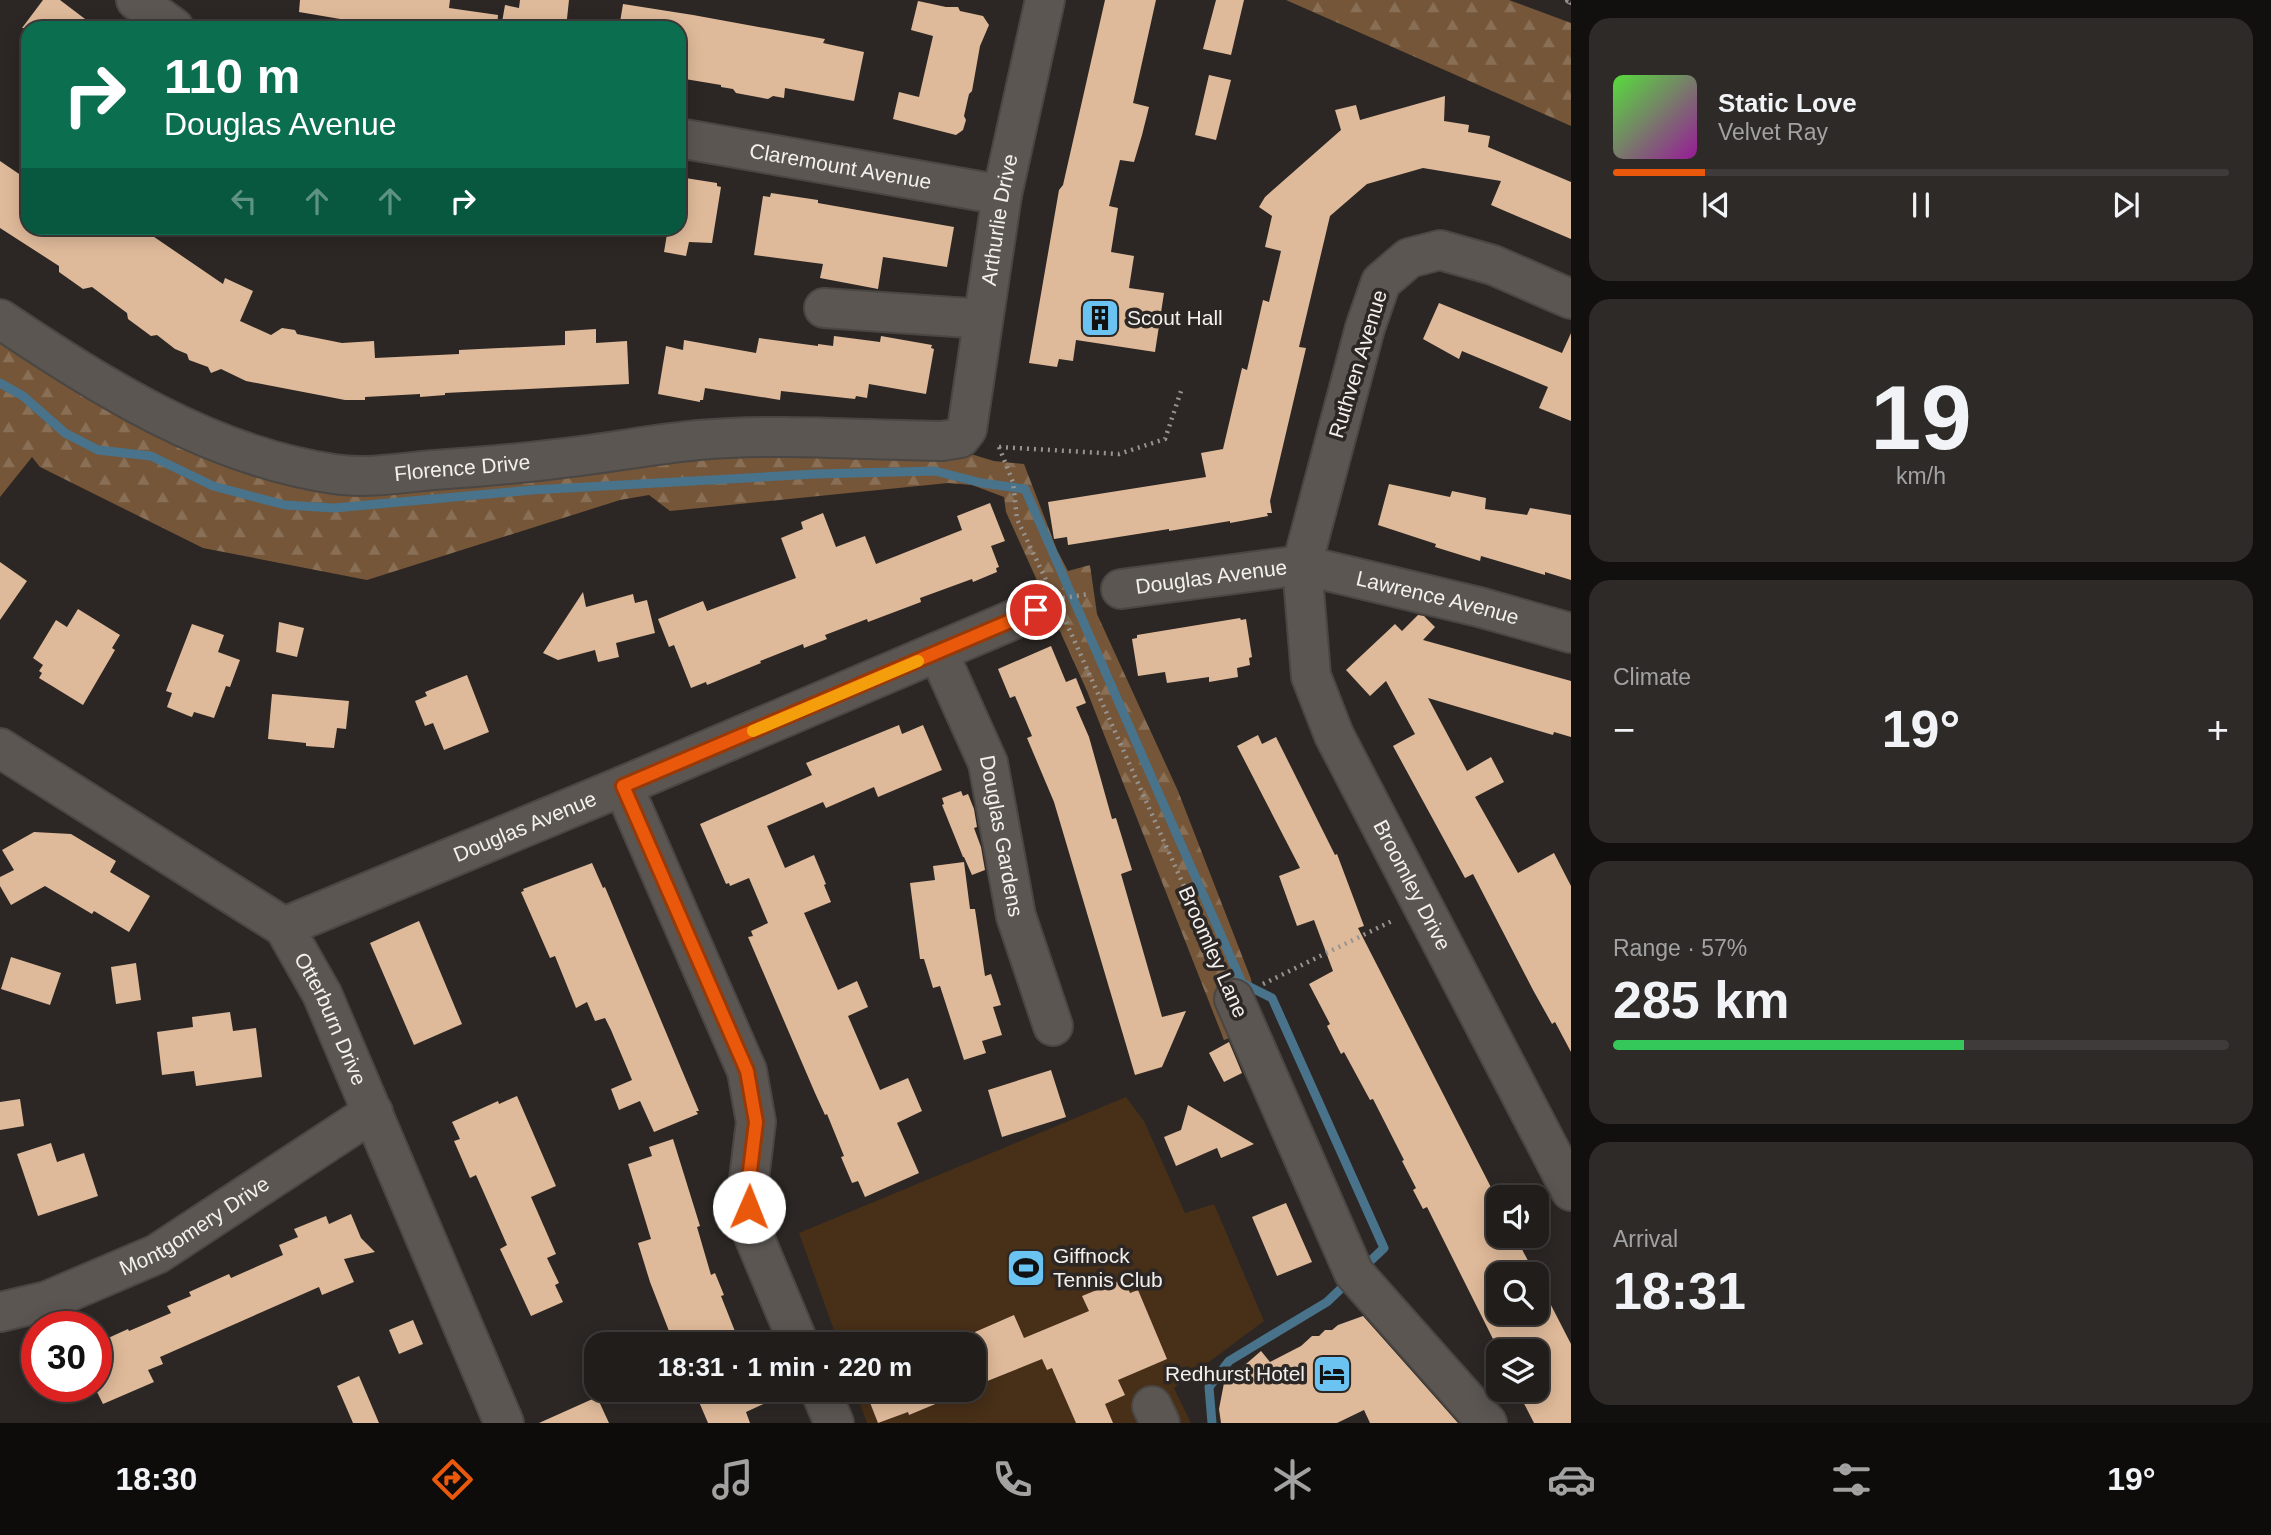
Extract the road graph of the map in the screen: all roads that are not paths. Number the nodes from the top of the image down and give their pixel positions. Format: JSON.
{"nodes":[{"id":1,"x":136,"y":0,"type":"edge"},
{"id":2,"x":1042,"y":1,"type":"edge"},
{"id":3,"x":164,"y":21,"type":"edge"},
{"id":4,"x":686,"y":139,"type":"edge"},
{"id":5,"x":1002,"y":195,"type":"junction"},
{"id":6,"x":1571,"y":299,"type":"edge"},
{"id":7,"x":824,"y":308,"type":"dead end"},
{"id":8,"x":0,"y":319,"type":"edge"},
{"id":9,"x":983,"y":319,"type":"junction"},
{"id":10,"x":960,"y":438,"type":"joint"},
{"id":11,"x":1302,"y":565,"type":"junction"},
{"id":12,"x":1121,"y":589,"type":"dead end"},
{"id":13,"x":1049,"y":603,"type":"road end"},
{"id":14,"x":1571,"y":633,"type":"edge"},
{"id":15,"x":938,"y":652,"type":"junction"},
{"id":16,"x":0,"y":748,"type":"edge"},
{"id":17,"x":623,"y":786,"type":"junction"},
{"id":18,"x":284,"y":927,"type":"junction"},
{"id":19,"x":1234,"y":999,"type":"road end"},
{"id":20,"x":1053,"y":1026,"type":"dead end"},
{"id":21,"x":373,"y":1112,"type":"junction"},
{"id":22,"x":1571,"y":1191,"type":"edge"},
{"id":23,"x":0,"y":1311,"type":"edge"},
{"id":24,"x":794,"y":1332,"type":"edge"},
{"id":25,"x":825,"y":1402,"type":"edge"},
{"id":26,"x":504,"y":1423,"type":"edge"},
{"id":27,"x":834,"y":1423,"type":"edge"},
{"id":28,"x":1487,"y":1423,"type":"edge"}],
"edges":[{"from":1,"to":3,"type":"street"},
{"from":2,"to":5,"type":"street","name":"Arthurlie Drive"},
{"from":4,"to":5,"type":"street","name":"Claremount Avenue"},
{"from":5,"to":9,"type":"street","name":"Arthurlie Drive"},
{"from":6,"to":11,"type":"street","name":"Ruthven Avenue"},
{"from":7,"to":9,"type":"street"},
{"from":8,"to":10,"type":"street","name":"Florence Drive"},
{"from":9,"to":10,"type":"street","name":"Arthurlie Drive"},
{"from":11,"to":12,"type":"street","name":"Douglas Avenue"},
{"from":11,"to":14,"type":"street","name":"Lawrence Avenue"},
{"from":11,"to":22,"type":"street","name":"Broomley Drive"},
{"from":13,"to":15,"type":"street","name":"Douglas Avenue"},
{"from":15,"to":17,"type":"street","name":"Douglas Avenue"},
{"from":15,"to":20,"type":"street","name":"Douglas Gardens"},
{"from":16,"to":18,"type":"street","name":"Otterburn Drive"},
{"from":17,"to":18,"type":"street","name":"Douglas Avenue"},
{"from":17,"to":24,"type":"street"},
{"from":18,"to":21,"type":"street","name":"Otterburn Drive"},
{"from":19,"to":28,"type":"street","name":"Broomley Lane"},
{"from":21,"to":23,"type":"street","name":"Montgomery Drive"},
{"from":21,"to":26,"type":"street","name":"Otterburn Drive"},
{"from":25,"to":27,"type":"street"}]}
